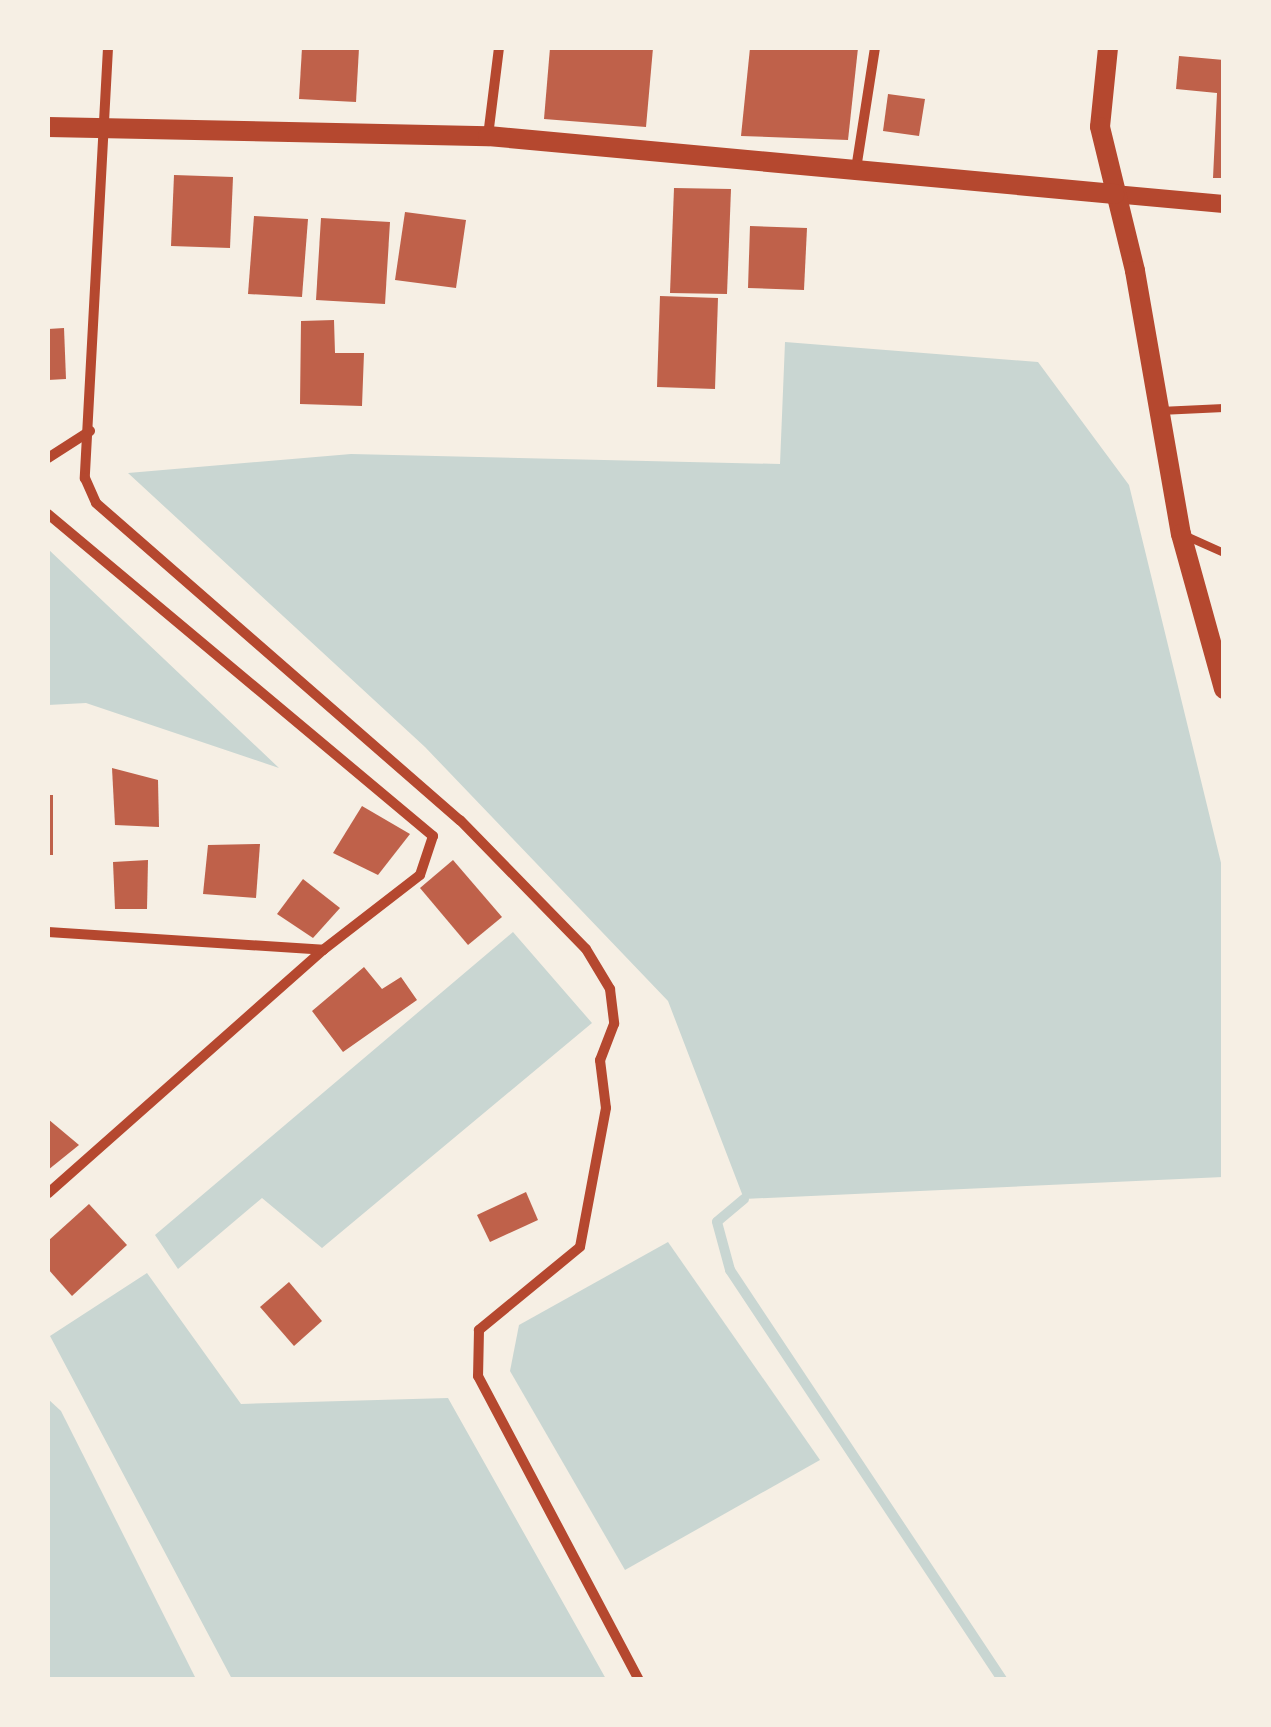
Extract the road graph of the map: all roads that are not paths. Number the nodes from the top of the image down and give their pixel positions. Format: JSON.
{"nodes":[{"id":1,"x":108,"y":48,"type":"edge"},
{"id":2,"x":499,"y":48,"type":"edge"},
{"id":3,"x":875,"y":48,"type":"edge"},
{"id":4,"x":1108,"y":48,"type":"edge"},
{"id":5,"x":102,"y":126,"type":"junction"},
{"id":6,"x":48,"y":127,"type":"edge"},
{"id":7,"x":488,"y":136,"type":"junction"},
{"id":8,"x":856,"y":170,"type":"junction"},
{"id":9,"x":1114,"y":194,"type":"junction"},
{"id":10,"x":1224,"y":204,"type":"edge"},
{"id":11,"x":1224,"y":408,"type":"edge"},
{"id":12,"x":1160,"y":411,"type":"junction"},
{"id":13,"x":90,"y":431,"type":"junction"},
{"id":14,"x":48,"y":458,"type":"edge"},
{"id":15,"x":48,"y":514,"type":"edge"},
{"id":16,"x":1181,"y":534,"type":"junction"},
{"id":17,"x":1224,"y":552,"type":"edge"},
{"id":18,"x":1224,"y":689,"type":"edge"},
{"id":19,"x":48,"y":932,"type":"edge"},
{"id":20,"x":323,"y":950,"type":"junction"},
{"id":21,"x":48,"y":1193,"type":"edge"},
{"id":22,"x":639,"y":1680,"type":"edge"}],
"edges":[{"from":1,"to":5,"type":"street"},
{"from":2,"to":7,"type":"street"},
{"from":3,"to":8,"type":"street"},
{"from":4,"to":9,"type":"main road"},
{"from":5,"to":6,"type":"main road"},
{"from":5,"to":7,"type":"main road"},
{"from":5,"to":13,"type":"street"},
{"from":7,"to":8,"type":"main road"},
{"from":8,"to":9,"type":"main road"},
{"from":9,"to":10,"type":"street"},
{"from":9,"to":12,"type":"main road"},
{"from":11,"to":12,"type":"lane"},
{"from":12,"to":16,"type":"main road"},
{"from":13,"to":14,"type":"street"},
{"from":13,"to":22,"type":"street"},
{"from":15,"to":20,"type":"street"},
{"from":16,"to":17,"type":"lane"},
{"from":16,"to":18,"type":"main road"},
{"from":19,"to":20,"type":"street"},
{"from":20,"to":21,"type":"street"}]}
